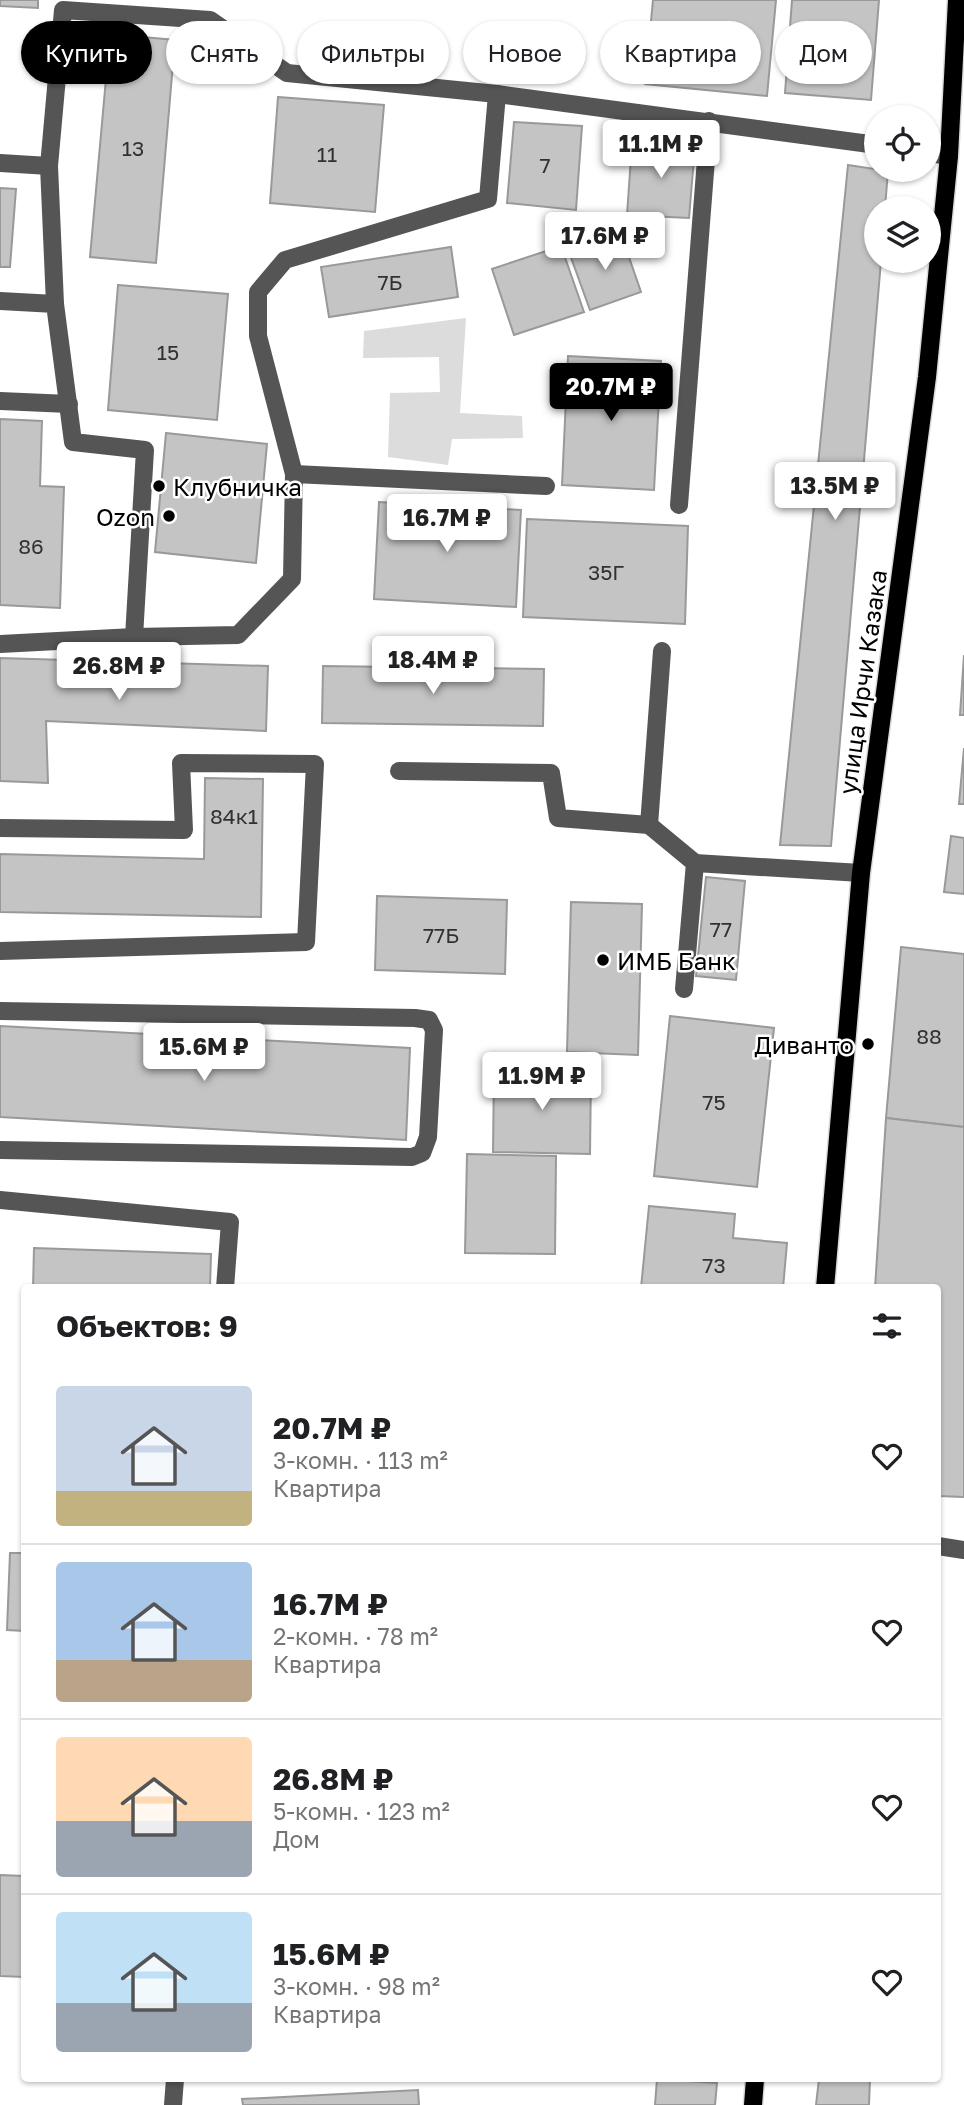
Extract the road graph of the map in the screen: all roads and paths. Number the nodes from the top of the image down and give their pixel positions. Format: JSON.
{"nodes":[{"id":1,"x":957,"y":0,"type":"edge"},
{"id":2,"x":62,"y":5,"type":"edge"},
{"id":3,"x":497,"y":94,"type":"junction"},
{"id":4,"x":709,"y":121,"type":"junction"},
{"id":5,"x":864,"y":143,"type":"edge"},
{"id":6,"x":941,"y":155,"type":"edge"},
{"id":7,"x":949,"y":156,"type":"junction"},
{"id":8,"x":0,"y":163,"type":"edge"},
{"id":9,"x":49,"y":166,"type":"junction"},
{"id":10,"x":0,"y":301,"type":"edge"},
{"id":11,"x":55,"y":304,"type":"junction"},
{"id":12,"x":0,"y":401,"type":"edge"},
{"id":13,"x":69,"y":404,"type":"junction"},
{"id":14,"x":294,"y":474,"type":"junction"},
{"id":15,"x":546,"y":486,"type":"dead end"},
{"id":16,"x":679,"y":505,"type":"dead end"},
{"id":17,"x":134,"y":637,"type":"junction"},
{"id":18,"x":0,"y":644,"type":"edge"},
{"id":19,"x":662,"y":651,"type":"dead end"},
{"id":20,"x":399,"y":771,"type":"dead end"},
{"id":21,"x":649,"y":825,"type":"junction"},
{"id":22,"x":0,"y":828,"type":"edge"},
{"id":23,"x":695,"y":863,"type":"junction"},
{"id":24,"x":861,"y":873,"type":"junction"},
{"id":25,"x":0,"y":951,"type":"edge"},
{"id":26,"x":684,"y":989,"type":"dead end"},
{"id":27,"x":0,"y":1011,"type":"edge"},
{"id":28,"x":0,"y":1150,"type":"edge"},
{"id":29,"x":0,"y":1200,"type":"edge"},
{"id":30,"x":225,"y":1284,"type":"edge"},
{"id":31,"x":825,"y":1284,"type":"edge"},
{"id":32,"x":941,"y":1546,"type":"edge"},
{"id":33,"x":964,"y":1550,"type":"edge"},
{"id":34,"x":175,"y":2082,"type":"edge"},
{"id":35,"x":755,"y":2082,"type":"edge"},
{"id":36,"x":173,"y":2105,"type":"edge"},
{"id":37,"x":753,"y":2105,"type":"edge"}],
"edges":[{"from":1,"to":7,"type":"main road","name":"улица Ирчи Казака"},
{"from":2,"to":3,"type":"street"},
{"from":2,"to":9,"type":"street"},
{"from":3,"to":4,"type":"street"},
{"from":3,"to":14,"type":"street"},
{"from":4,"to":5,"type":"street"},
{"from":4,"to":16,"type":"street"},
{"from":6,"to":7,"type":"street"},
{"from":7,"to":24,"type":"main road","name":"улица Ирчи Казака"},
{"from":8,"to":9,"type":"street"},
{"from":9,"to":11,"type":"street"},
{"from":10,"to":11,"type":"street"},
{"from":11,"to":13,"type":"street"},
{"from":12,"to":13,"type":"street"},
{"from":13,"to":17,"type":"street"},
{"from":14,"to":15,"type":"street"},
{"from":14,"to":17,"type":"street"},
{"from":17,"to":18,"type":"street"},
{"from":19,"to":21,"type":"street"},
{"from":20,"to":21,"type":"street"},
{"from":21,"to":23,"type":"street"},
{"from":22,"to":25,"type":"street"},
{"from":23,"to":24,"type":"street"},
{"from":23,"to":26,"type":"street"},
{"from":24,"to":31,"type":"main road","name":"улица Ирчи Казака"},
{"from":27,"to":28,"type":"street"},
{"from":29,"to":30,"type":"street"},
{"from":32,"to":33,"type":"street"},
{"from":34,"to":36,"type":"street"},
{"from":35,"to":37,"type":"main road"}]}
